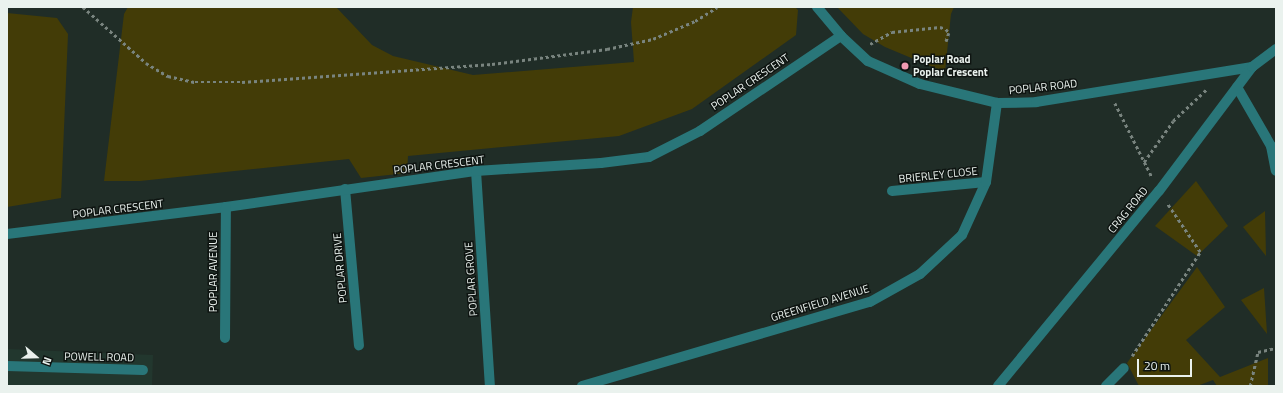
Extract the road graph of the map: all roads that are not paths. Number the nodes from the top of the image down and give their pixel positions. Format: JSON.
{"nodes":[{"id":1,"x":817,"y":7,"type":"edge"},
{"id":2,"x":841,"y":36,"type":"junction"},
{"id":3,"x":1276,"y":49,"type":"edge"},
{"id":4,"x":1252,"y":67,"type":"junction"},
{"id":5,"x":1237,"y":87,"type":"junction"},
{"id":6,"x":997,"y":103,"type":"junction"},
{"id":7,"x":476,"y":171,"type":"junction"},
{"id":8,"x":1276,"y":171,"type":"edge"},
{"id":9,"x":986,"y":182,"type":"junction"},
{"id":10,"x":345,"y":189,"type":"junction"},
{"id":11,"x":892,"y":191,"type":"dead end"},
{"id":12,"x":226,"y":207,"type":"junction"},
{"id":13,"x":7,"y":234,"type":"edge"},
{"id":14,"x":225,"y":338,"type":"dead end"},
{"id":15,"x":359,"y":345,"type":"dead end"},
{"id":16,"x":7,"y":366,"type":"edge"},
{"id":17,"x":1124,"y":368,"type":"road end"},
{"id":18,"x":143,"y":370,"type":"dead end"},
{"id":19,"x":596,"y":384,"type":"edge"},
{"id":20,"x":490,"y":386,"type":"edge"},
{"id":21,"x":582,"y":386,"type":"edge"},
{"id":22,"x":998,"y":386,"type":"edge"},
{"id":23,"x":1106,"y":386,"type":"edge"}],
"edges":[{"from":1,"to":2,"type":"street","name":"POPLAR ROAD"},
{"from":2,"to":6,"type":"street","name":"POPLAR ROAD"},
{"from":2,"to":7,"type":"street","name":"POPLAR CRESCENT"},
{"from":3,"to":4,"type":"street","name":"CRAG ROAD"},
{"from":4,"to":5,"type":"street","name":"CRAG ROAD"},
{"from":4,"to":6,"type":"street","name":"POPLAR ROAD"},
{"from":5,"to":8,"type":"street"},
{"from":5,"to":22,"type":"street","name":"CRAG ROAD"},
{"from":6,"to":9,"type":"street","name":"GREENFIELD AVENUE"},
{"from":7,"to":10,"type":"street","name":"POPLAR CRESCENT"},
{"from":7,"to":20,"type":"street","name":"POPLAR GROVE"},
{"from":9,"to":11,"type":"street","name":"BRIERLEY CLOSE"},
{"from":9,"to":19,"type":"street","name":"GREENFIELD AVENUE"},
{"from":10,"to":12,"type":"street","name":"POPLAR CRESCENT"},
{"from":10,"to":15,"type":"street","name":"POPLAR DRIVE"},
{"from":12,"to":13,"type":"street","name":"POPLAR CRESCENT"},
{"from":12,"to":14,"type":"street","name":"POPLAR AVENUE"},
{"from":16,"to":18,"type":"street","name":"POWELL ROAD"},
{"from":17,"to":23,"type":"street"},
{"from":19,"to":21,"type":"street","name":"GREENFIELD AVENUE"}]}
